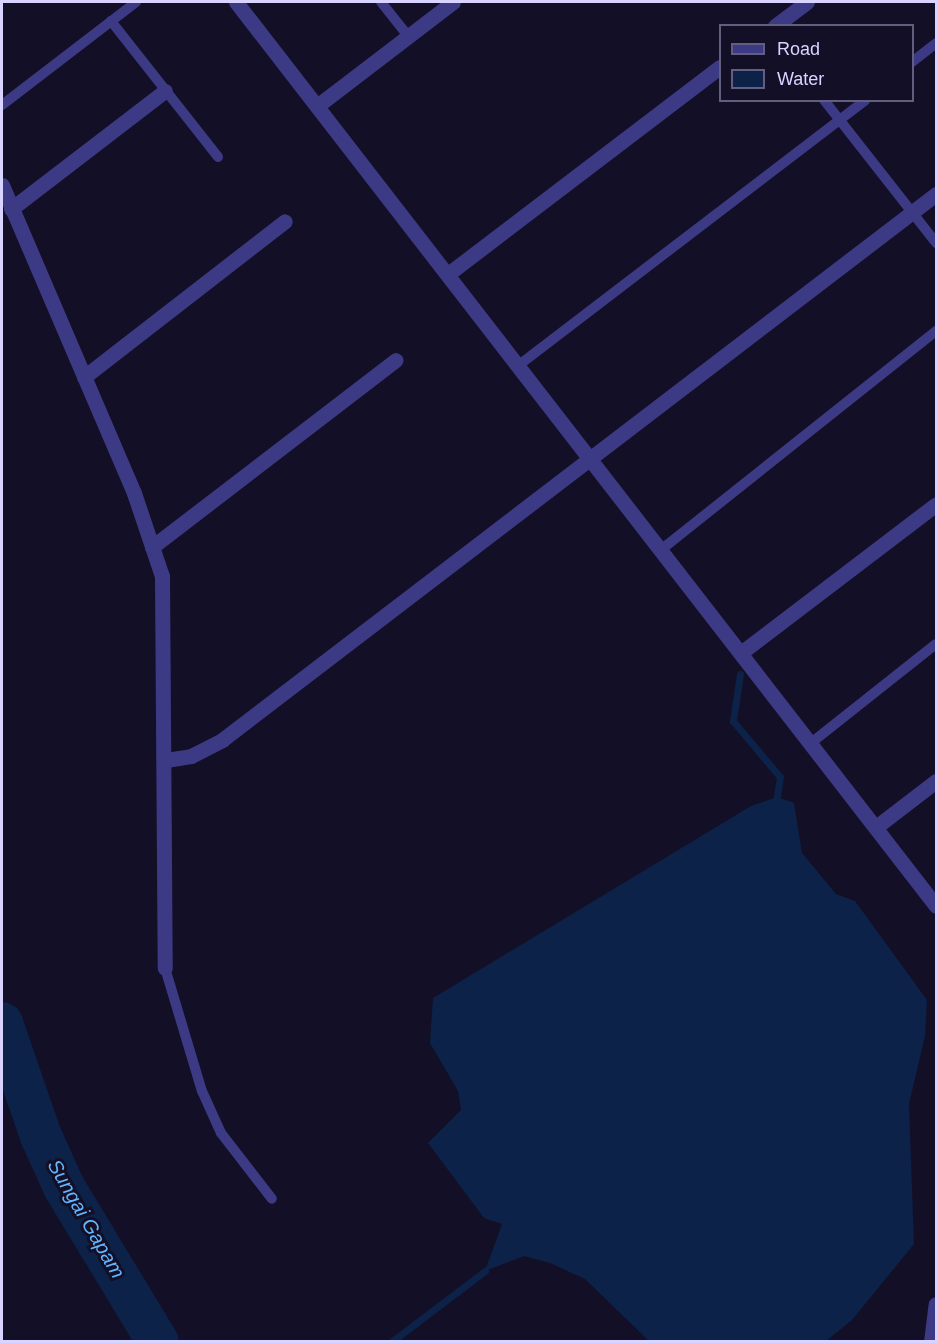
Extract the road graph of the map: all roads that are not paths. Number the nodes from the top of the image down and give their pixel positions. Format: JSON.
{"nodes":[{"id":1,"x":136,"y":2,"type":"edge"},
{"id":2,"x":236,"y":2,"type":"edge"},
{"id":3,"x":381,"y":2,"type":"edge"},
{"id":4,"x":453,"y":2,"type":"edge"},
{"id":5,"x":807,"y":2,"type":"edge"},
{"id":6,"x":111,"y":21,"type":"junction"},
{"id":7,"x":778,"y":24,"type":"edge"},
{"id":8,"x":408,"y":36,"type":"junction"},
{"id":9,"x":936,"y":43,"type":"edge"},
{"id":10,"x":914,"y":60,"type":"edge"},
{"id":11,"x":719,"y":68,"type":"edge"},
{"id":12,"x":165,"y":91,"type":"junction"},
{"id":13,"x":826,"y":102,"type":"edge"},
{"id":14,"x":863,"y":102,"type":"edge"},
{"id":15,"x":2,"y":105,"type":"edge"},
{"id":16,"x":317,"y":106,"type":"junction"},
{"id":17,"x":840,"y":121,"type":"junction"},
{"id":18,"x":218,"y":157,"type":"dead end"},
{"id":19,"x":2,"y":185,"type":"edge"},
{"id":20,"x":936,"y":194,"type":"edge"},
{"id":21,"x":11,"y":209,"type":"junction"},
{"id":22,"x":913,"y":212,"type":"junction"},
{"id":23,"x":285,"y":221,"type":"dead end"},
{"id":24,"x":936,"y":243,"type":"edge"},
{"id":25,"x":448,"y":274,"type":"junction"},
{"id":26,"x":936,"y":331,"type":"edge"},
{"id":27,"x":396,"y":360,"type":"dead end"},
{"id":28,"x":519,"y":365,"type":"junction"},
{"id":29,"x":84,"y":377,"type":"junction"},
{"id":30,"x":591,"y":458,"type":"junction"},
{"id":31,"x":936,"y":504,"type":"edge"},
{"id":32,"x":152,"y":547,"type":"junction"},
{"id":33,"x":662,"y":549,"type":"junction"},
{"id":34,"x":936,"y":644,"type":"edge"},
{"id":35,"x":742,"y":652,"type":"junction"},
{"id":36,"x":811,"y":743,"type":"junction"},
{"id":37,"x":166,"y":760,"type":"junction"},
{"id":38,"x":936,"y":781,"type":"edge"},
{"id":39,"x":876,"y":827,"type":"junction"},
{"id":40,"x":936,"y":906,"type":"edge"},
{"id":41,"x":165,"y":968,"type":"joint"},
{"id":42,"x":272,"y":1199,"type":"dead end"},
{"id":43,"x":936,"y":1304,"type":"edge"},
{"id":44,"x":931,"y":1341,"type":"edge"}],
"edges":[{"from":1,"to":6,"type":"lane"},
{"from":2,"to":16,"type":"street"},
{"from":3,"to":8,"type":"lane"},
{"from":4,"to":8,"type":"street"},
{"from":5,"to":7,"type":"street"},
{"from":6,"to":12,"type":"lane"},
{"from":6,"to":15,"type":"lane"},
{"from":8,"to":16,"type":"street"},
{"from":9,"to":10,"type":"lane"},
{"from":11,"to":25,"type":"street"},
{"from":12,"to":18,"type":"lane"},
{"from":12,"to":21,"type":"street"},
{"from":13,"to":17,"type":"lane"},
{"from":14,"to":17,"type":"lane"},
{"from":16,"to":25,"type":"street"},
{"from":17,"to":22,"type":"lane"},
{"from":17,"to":28,"type":"lane"},
{"from":19,"to":21,"type":"street"},
{"from":20,"to":22,"type":"street"},
{"from":21,"to":29,"type":"street"},
{"from":22,"to":24,"type":"lane"},
{"from":22,"to":30,"type":"street"},
{"from":23,"to":29,"type":"street"},
{"from":25,"to":28,"type":"street"},
{"from":26,"to":33,"type":"lane"},
{"from":27,"to":32,"type":"street"},
{"from":28,"to":30,"type":"street"},
{"from":29,"to":32,"type":"street"},
{"from":30,"to":33,"type":"street"},
{"from":30,"to":37,"type":"street"},
{"from":31,"to":35,"type":"street"},
{"from":32,"to":37,"type":"street"},
{"from":33,"to":35,"type":"street"},
{"from":34,"to":36,"type":"lane"},
{"from":35,"to":36,"type":"street"},
{"from":36,"to":39,"type":"street"},
{"from":37,"to":41,"type":"street"},
{"from":38,"to":39,"type":"street"},
{"from":39,"to":40,"type":"street"},
{"from":41,"to":42,"type":"lane"},
{"from":43,"to":44,"type":"street"}]}
